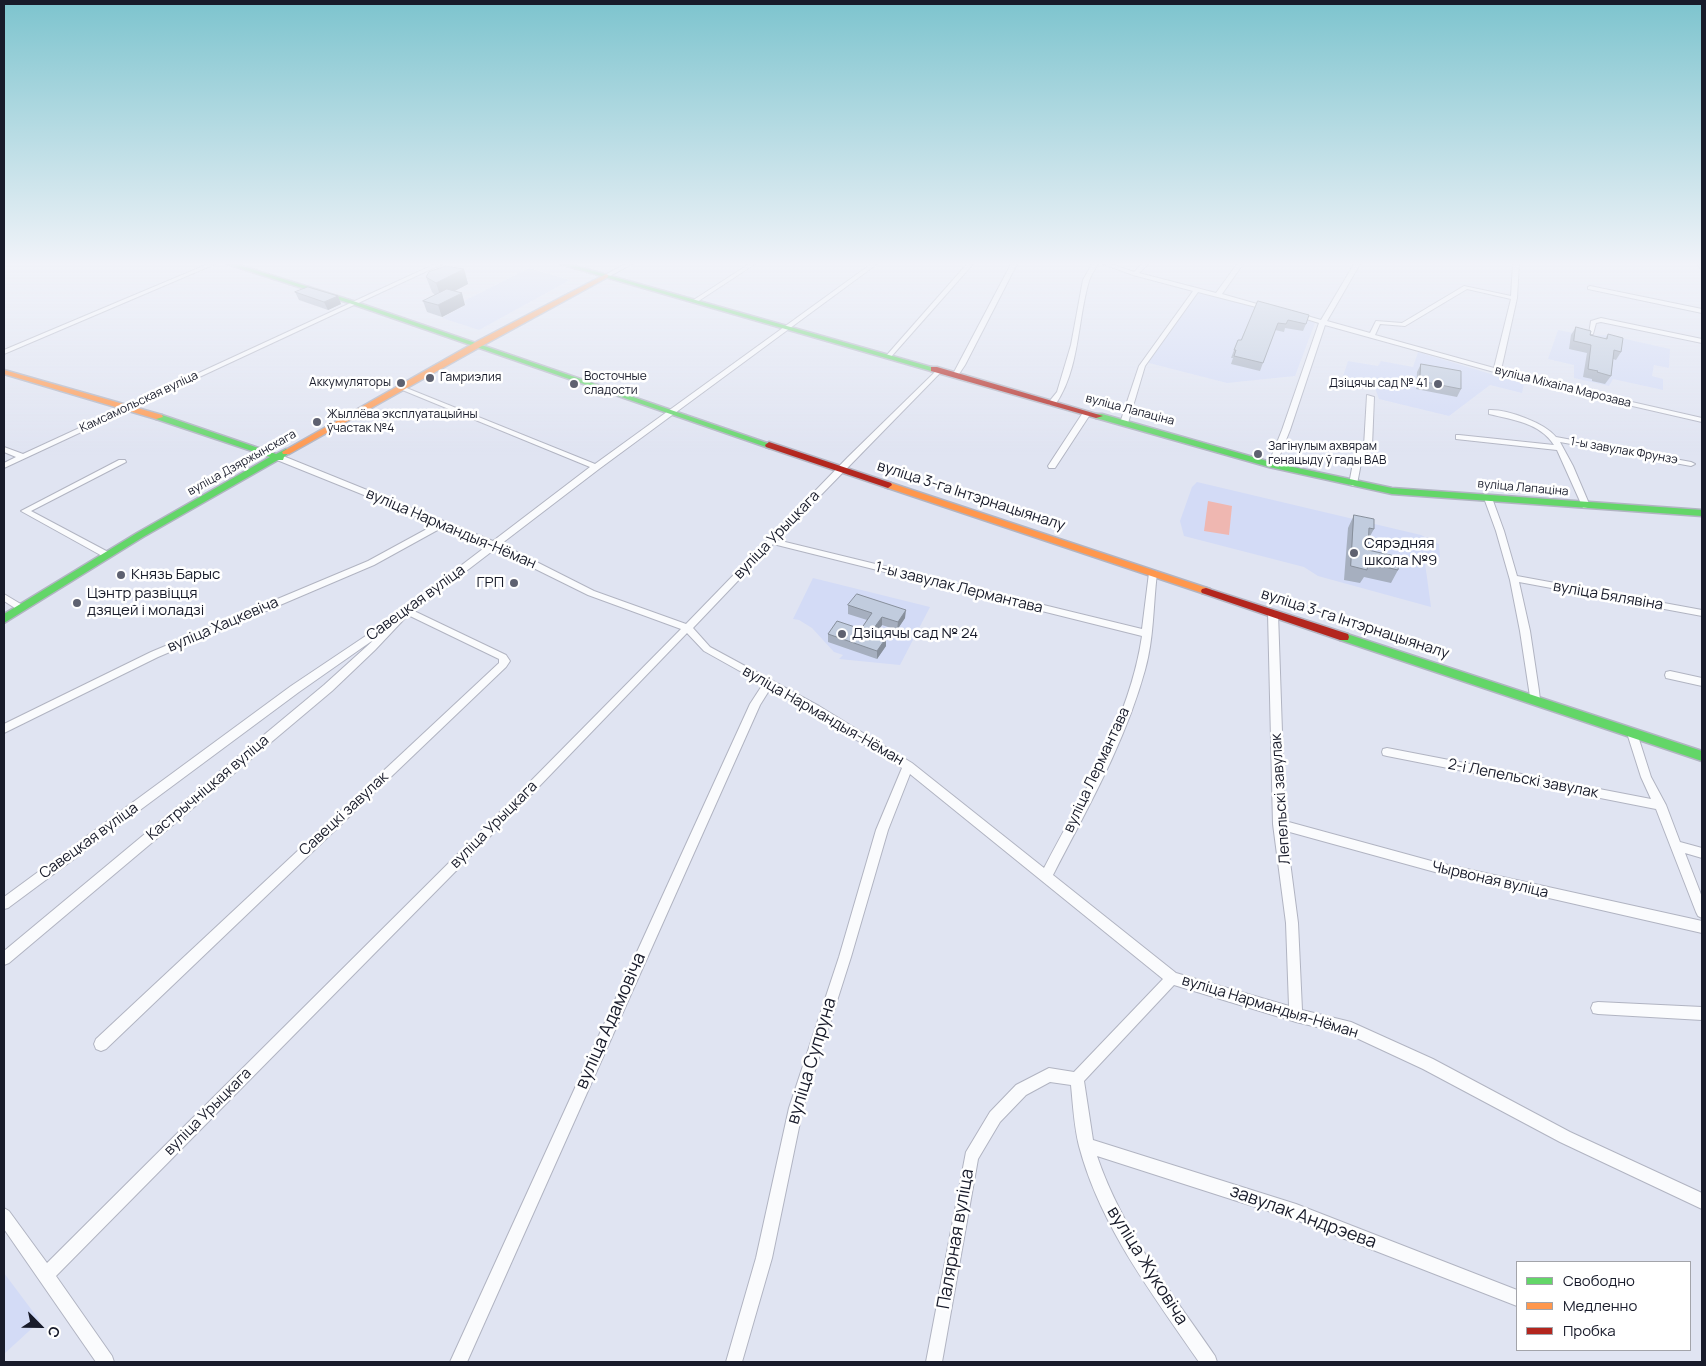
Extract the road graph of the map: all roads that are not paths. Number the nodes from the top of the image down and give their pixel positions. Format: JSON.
{"nodes":[{"id":1,"x":61,"y":328,"type":"edge"},
{"id":2,"x":300,"y":328,"type":"edge"},
{"id":3,"x":426,"y":328,"type":"edge"},
{"id":4,"x":509,"y":328,"type":"edge"},
{"id":5,"x":786,"y":328,"type":"joint"},
{"id":6,"x":914,"y":328,"type":"edge"},
{"id":7,"x":981,"y":328,"type":"edge"},
{"id":8,"x":1077,"y":328,"type":"edge"},
{"id":9,"x":1169,"y":328,"type":"edge"},
{"id":10,"x":1321,"y":328,"type":"edge"},
{"id":11,"x":1345,"y":328,"type":"edge"},
{"id":12,"x":1375,"y":328,"type":"edge"},
{"id":13,"x":1507,"y":328,"type":"edge"},
{"id":14,"x":1592,"y":328,"type":"edge"},
{"id":15,"x":1638,"y":328,"type":"edge"},
{"id":16,"x":1591,"y":333,"type":"edge"},
{"id":17,"x":1372,"y":335,"type":"junction"},
{"id":18,"x":1702,"y":341,"type":"edge"},
{"id":19,"x":477,"y":345,"type":"junction"},
{"id":20,"x":4,"y":352,"type":"edge"},
{"id":21,"x":888,"y":357,"type":"junction"},
{"id":22,"x":1497,"y":370,"type":"junction"},
{"id":23,"x":939,"y":371,"type":"junction"},
{"id":24,"x":4,"y":372,"type":"edge"},
{"id":25,"x":955,"y":376,"type":"junction"},
{"id":26,"x":402,"y":388,"type":"junction"},
{"id":27,"x":1370,"y":397,"type":"dead end"},
{"id":28,"x":1052,"y":403,"type":"junction"},
{"id":29,"x":129,"y":407,"type":"junction"},
{"id":30,"x":673,"y":411,"type":"junction"},
{"id":31,"x":1492,"y":412,"type":"dead end"},
{"id":32,"x":1087,"y":413,"type":"junction"},
{"id":33,"x":1702,"y":420,"type":"edge"},
{"id":34,"x":1124,"y":423,"type":"junction"},
{"id":35,"x":1459,"y":437,"type":"dead end"},
{"id":36,"x":1556,"y":439,"type":"junction"},
{"id":37,"x":1559,"y":448,"type":"junction"},
{"id":38,"x":4,"y":449,"type":"edge"},
{"id":39,"x":22,"y":457,"type":"junction"},
{"id":40,"x":280,"y":458,"type":"junction"},
{"id":41,"x":122,"y":462,"type":"dead end"},
{"id":42,"x":1272,"y":464,"type":"junction"},
{"id":43,"x":1692,"y":464,"type":"dead end"},
{"id":44,"x":4,"y":466,"type":"edge"},
{"id":45,"x":1052,"y":466,"type":"dead end"},
{"id":46,"x":596,"y":468,"type":"junction"},
{"id":47,"x":841,"y":469,"type":"junction"},
{"id":48,"x":1353,"y":484,"type":"junction"},
{"id":49,"x":1488,"y":498,"type":"junction"},
{"id":50,"x":1586,"y":506,"type":"junction"},
{"id":51,"x":1702,"y":513,"type":"edge"},
{"id":52,"x":442,"y":524,"type":"junction"},
{"id":53,"x":771,"y":541,"type":"junction"},
{"id":54,"x":494,"y":545,"type":"junction"},
{"id":55,"x":107,"y":555,"type":"junction"},
{"id":56,"x":1153,"y":572,"type":"junction"},
{"id":57,"x":1515,"y":578,"type":"junction"},
{"id":58,"x":4,"y":597,"type":"edge"},
{"id":59,"x":21,"y":608,"type":"junction"},
{"id":60,"x":407,"y":612,"type":"junction"},
{"id":61,"x":1273,"y":613,"type":"junction"},
{"id":62,"x":1702,"y":613,"type":"edge"},
{"id":63,"x":4,"y":619,"type":"edge"},
{"id":64,"x":688,"y":628,"type":"junction"},
{"id":65,"x":1148,"y":634,"type":"junction"},
{"id":66,"x":1670,"y":675,"type":"dead end"},
{"id":67,"x":1702,"y":682,"type":"edge"},
{"id":68,"x":769,"y":683,"type":"junction"},
{"id":69,"x":1535,"y":700,"type":"junction"},
{"id":70,"x":4,"y":729,"type":"edge"},
{"id":71,"x":1632,"y":733,"type":"junction"},
{"id":72,"x":1386,"y":752,"type":"dead end"},
{"id":73,"x":1702,"y":756,"type":"edge"},
{"id":74,"x":908,"y":766,"type":"junction"},
{"id":75,"x":1660,"y":805,"type":"junction"},
{"id":76,"x":1279,"y":824,"type":"junction"},
{"id":77,"x":1677,"y":846,"type":"junction"},
{"id":78,"x":1702,"y":853,"type":"edge"},
{"id":79,"x":1046,"y":877,"type":"junction"},
{"id":80,"x":4,"y":904,"type":"edge"},
{"id":81,"x":1702,"y":912,"type":"edge"},
{"id":82,"x":1702,"y":927,"type":"edge"},
{"id":83,"x":4,"y":959,"type":"edge"},
{"id":84,"x":1172,"y":978,"type":"junction"},
{"id":85,"x":1598,"y":1008,"type":"dead end"},
{"id":86,"x":1702,"y":1014,"type":"edge"},
{"id":87,"x":1296,"y":1015,"type":"junction"},
{"id":88,"x":101,"y":1044,"type":"dead end"},
{"id":89,"x":1077,"y":1078,"type":"junction"},
{"id":90,"x":1086,"y":1145,"type":"junction"},
{"id":91,"x":1702,"y":1200,"type":"edge"},
{"id":92,"x":4,"y":1216,"type":"edge"},
{"id":93,"x":46,"y":1275,"type":"junction"},
{"id":94,"x":1516,"y":1298,"type":"edge"},
{"id":95,"x":106,"y":1362,"type":"edge"},
{"id":96,"x":458,"y":1362,"type":"edge"},
{"id":97,"x":734,"y":1362,"type":"edge"},
{"id":98,"x":934,"y":1362,"type":"edge"},
{"id":99,"x":1209,"y":1362,"type":"edge"}],
"edges":[{"from":1,"to":20,"type":"street"},
{"from":2,"to":29,"type":"street","name":"Камсамольская вуліца"},
{"from":3,"to":19,"type":"main road","name":"вуліца 3-га Інтэрнацыяналу"},
{"from":4,"to":19,"type":"main road","name":"вуліца Дзяржынскага"},
{"from":5,"to":21,"type":"main road","name":"вуліца Лапаціна"},
{"from":5,"to":30,"type":"street","name":"Савецкая вуліца"},
{"from":6,"to":21,"type":"street"},
{"from":7,"to":25,"type":"street"},
{"from":8,"to":28,"type":"street"},
{"from":9,"to":34,"type":"street"},
{"from":10,"to":42,"type":"street"},
{"from":11,"to":17,"type":"street","name":"вуліца Міхаіла Марозава"},
{"from":12,"to":17,"type":"street"},
{"from":13,"to":22,"type":"street"},
{"from":14,"to":16,"type":"street"},
{"from":15,"to":18,"type":"street"},
{"from":17,"to":22,"type":"street","name":"вуліца Міхаіла Марозава"},
{"from":19,"to":26,"type":"main road","name":"вуліца Дзяржынскага"},
{"from":19,"to":30,"type":"main road","name":"вуліца 3-га Інтэрнацыяналу"},
{"from":21,"to":23,"type":"main road","name":"вуліца Лапаціна"},
{"from":22,"to":33,"type":"street","name":"вуліца Міхаіла Марозава"},
{"from":23,"to":25,"type":"main road","name":"вуліца Лапаціна"},
{"from":23,"to":47,"type":"street","name":"вуліца Урыцкага"},
{"from":24,"to":29,"type":"main road","name":"вуліца Нармандыя-Нёман"},
{"from":25,"to":28,"type":"main road","name":"вуліца Лапаціна"},
{"from":26,"to":40,"type":"main road","name":"вуліца Дзяржынскага"},
{"from":26,"to":46,"type":"street"},
{"from":27,"to":48,"type":"street"},
{"from":28,"to":32,"type":"main road","name":"вуліца Лапаціна"},
{"from":29,"to":39,"type":"street","name":"Камсамольская вуліца"},
{"from":29,"to":40,"type":"main road","name":"вуліца Нармандыя-Нёман"},
{"from":30,"to":46,"type":"street","name":"Савецкая вуліца"},
{"from":30,"to":47,"type":"main road","name":"вуліца 3-га Інтэрнацыяналу"},
{"from":31,"to":36,"type":"street"},
{"from":32,"to":34,"type":"main road","name":"вуліца Лапаціна"},
{"from":32,"to":45,"type":"street"},
{"from":34,"to":42,"type":"main road","name":"вуліца Лапаціна"},
{"from":35,"to":37,"type":"street"},
{"from":36,"to":37,"type":"street"},
{"from":36,"to":43,"type":"street","name":"1-ы завулак Фрунзэ"},
{"from":37,"to":50,"type":"street"},
{"from":38,"to":39,"type":"street"},
{"from":39,"to":44,"type":"street","name":"Камсамольская вуліца"},
{"from":40,"to":52,"type":"street","name":"вуліца Нармандыя-Нёман"},
{"from":40,"to":55,"type":"main road","name":"вуліца Дзяржынскага"},
{"from":41,"to":55,"type":"street"},
{"from":42,"to":48,"type":"main road","name":"вуліца Лапаціна"},
{"from":46,"to":54,"type":"street","name":"Савецкая вуліца"},
{"from":47,"to":53,"type":"street","name":"вуліца Урыцкага"},
{"from":47,"to":56,"type":"main road","name":"вуліца 3-га Інтэрнацыяналу"},
{"from":48,"to":49,"type":"main road","name":"вуліца Лапаціна"},
{"from":49,"to":50,"type":"main road","name":"вуліца Лапаціна"},
{"from":49,"to":57,"type":"street"},
{"from":50,"to":51,"type":"main road","name":"вуліца Лапаціна"},
{"from":52,"to":54,"type":"street","name":"вуліца Нармандыя-Нёман"},
{"from":52,"to":70,"type":"street","name":"вуліца Хацкевіча"},
{"from":53,"to":64,"type":"street","name":"вуліца Урыцкага"},
{"from":53,"to":65,"type":"street","name":"1-ы завулак Лермантава"},
{"from":54,"to":60,"type":"street","name":"Савецкая вуліца"},
{"from":54,"to":64,"type":"street","name":"вуліца Нармандыя-Нёман"},
{"from":55,"to":59,"type":"main road","name":"вуліца Дзяржынскага"},
{"from":56,"to":61,"type":"main road","name":"вуліца 3-га Інтэрнацыяналу"},
{"from":56,"to":65,"type":"street","name":"вуліца Лермантава"},
{"from":57,"to":62,"type":"street","name":"вуліца Бялявіна"},
{"from":57,"to":69,"type":"street"},
{"from":58,"to":59,"type":"street"},
{"from":59,"to":63,"type":"main road","name":"вуліца Дзяржынскага"},
{"from":60,"to":80,"type":"street","name":"Савецкая вуліца"},
{"from":60,"to":83,"type":"street","name":"Кастрычніцкая вуліца"},
{"from":60,"to":88,"type":"street","name":"Савецкі завулак"},
{"from":61,"to":69,"type":"main road","name":"вуліца 3-га Інтэрнацыяналу"},
{"from":61,"to":76,"type":"street","name":"Лепельскі завулак"},
{"from":64,"to":68,"type":"street","name":"вуліца Нармандыя-Нёман"},
{"from":64,"to":93,"type":"street","name":"вуліца Урыцкага"},
{"from":65,"to":79,"type":"street","name":"вуліца Лермантава"},
{"from":66,"to":67,"type":"street"},
{"from":68,"to":74,"type":"street","name":"вуліца Нармандыя-Нёман"},
{"from":68,"to":96,"type":"street","name":"вуліца Адамовіча"},
{"from":69,"to":71,"type":"main road","name":"вуліца 3-га Інтэрнацыяналу"},
{"from":71,"to":73,"type":"main road","name":"вуліца 3-га Інтэрнацыяналу"},
{"from":71,"to":75,"type":"street"},
{"from":72,"to":75,"type":"street","name":"2-і Лепельскі завулак"},
{"from":74,"to":79,"type":"street","name":"вуліца Нармандыя-Нёман"},
{"from":74,"to":97,"type":"street","name":"вуліца Супруна"},
{"from":75,"to":77,"type":"street"},
{"from":76,"to":82,"type":"street","name":"Чырвоная вуліца"},
{"from":76,"to":87,"type":"street","name":"Лепельскі завулак"},
{"from":77,"to":78,"type":"street"},
{"from":77,"to":81,"type":"street"},
{"from":79,"to":84,"type":"street","name":"вуліца Нармандыя-Нёман"},
{"from":84,"to":87,"type":"street","name":"вуліца Нармандыя-Нёман"},
{"from":84,"to":89,"type":"street"},
{"from":85,"to":86,"type":"street"},
{"from":87,"to":91,"type":"street","name":"вуліца Нармандыя-Нёман"},
{"from":89,"to":90,"type":"street","name":"вуліца Жуковіча"},
{"from":89,"to":98,"type":"street","name":"Палярная вуліца"},
{"from":90,"to":94,"type":"street","name":"завулак Андрэева"},
{"from":90,"to":99,"type":"street","name":"вуліца Жуковіча"},
{"from":92,"to":93,"type":"street"},
{"from":93,"to":95,"type":"street"}]}
